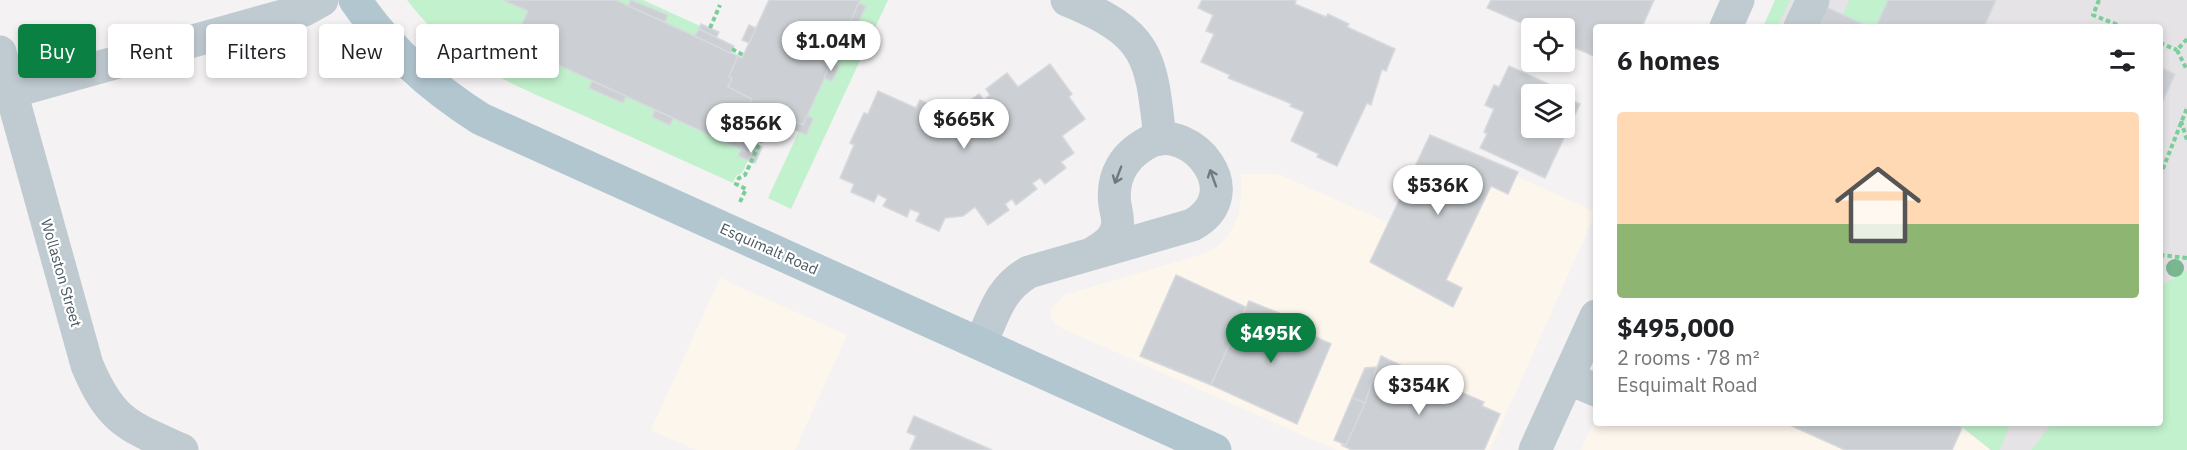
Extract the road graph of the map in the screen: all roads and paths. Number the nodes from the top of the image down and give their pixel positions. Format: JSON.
{"nodes":[{"id":1,"x":322,"y":0,"type":"edge"},
{"id":2,"x":355,"y":0,"type":"edge"},
{"id":3,"x":1067,"y":0,"type":"edge"},
{"id":4,"x":1738,"y":0,"type":"edge"},
{"id":5,"x":1813,"y":0,"type":"edge"},
{"id":6,"x":2099,"y":0,"type":"edge"},
{"id":7,"x":720,"y":5,"type":"dead end"},
{"id":8,"x":1727,"y":24,"type":"edge"},
{"id":9,"x":1801,"y":24,"type":"edge"},
{"id":10,"x":2116,"y":24,"type":"edge"},
{"id":11,"x":710,"y":28,"type":"dead end"},
{"id":12,"x":2187,"y":39,"type":"edge"},
{"id":13,"x":2163,"y":44,"type":"edge"},
{"id":14,"x":732,"y":49,"type":"dead end"},
{"id":15,"x":2177,"y":50,"type":"junction"},
{"id":16,"x":0,"y":52,"type":"edge"},
{"id":17,"x":743,"y":55,"type":"dead end"},
{"id":18,"x":2187,"y":70,"type":"edge"},
{"id":19,"x":6,"y":94,"type":"edge"},
{"id":20,"x":2187,"y":108,"type":"edge"},
{"id":21,"x":774,"y":112,"type":"dead end"},
{"id":22,"x":2181,"y":121,"type":"junction"},
{"id":23,"x":1160,"y":139,"type":"junction"},
{"id":24,"x":2187,"y":140,"type":"edge"},
{"id":25,"x":2163,"y":168,"type":"edge"},
{"id":26,"x":743,"y":188,"type":"dead end"},
{"id":27,"x":1093,"y":253,"type":"junction"},
{"id":28,"x":2163,"y":255,"type":"edge"},
{"id":29,"x":2187,"y":258,"type":"edge"},
{"id":30,"x":1593,"y":331,"type":"edge"},
{"id":31,"x":981,"y":344,"type":"junction"},
{"id":32,"x":1582,"y":384,"type":"edge"},
{"id":33,"x":182,"y":450,"type":"edge"},
{"id":34,"x":1215,"y":450,"type":"edge"},
{"id":35,"x":1535,"y":450,"type":"edge"}],
"edges":[{"from":1,"to":19,"type":"street"},
{"from":2,"to":31,"type":"main road","name":"Esquimalt Road"},
{"from":3,"to":23,"type":"street"},
{"from":4,"to":8,"type":"street"},
{"from":5,"to":9,"type":"street"},
{"from":6,"to":10,"type":"path"},
{"from":7,"to":11,"type":"path"},
{"from":12,"to":15,"type":"path"},
{"from":13,"to":15,"type":"path"},
{"from":14,"to":17,"type":"path"},
{"from":15,"to":18,"type":"path"},
{"from":16,"to":19,"type":"street","name":"Wollaston Street"},
{"from":19,"to":33,"type":"street","name":"Wollaston Street"},
{"from":20,"to":22,"type":"path"},
{"from":21,"to":26,"type":"path"},
{"from":22,"to":24,"type":"path"},
{"from":22,"to":25,"type":"path"},
{"from":23,"to":27,"type":"street","one_way":true},
{"from":27,"to":23,"type":"street","one_way":true},
{"from":27,"to":31,"type":"street"},
{"from":28,"to":29,"type":"path"},
{"from":30,"to":32,"type":"street"},
{"from":31,"to":34,"type":"main road","name":"Esquimalt Road"},
{"from":32,"to":35,"type":"street"}]}
